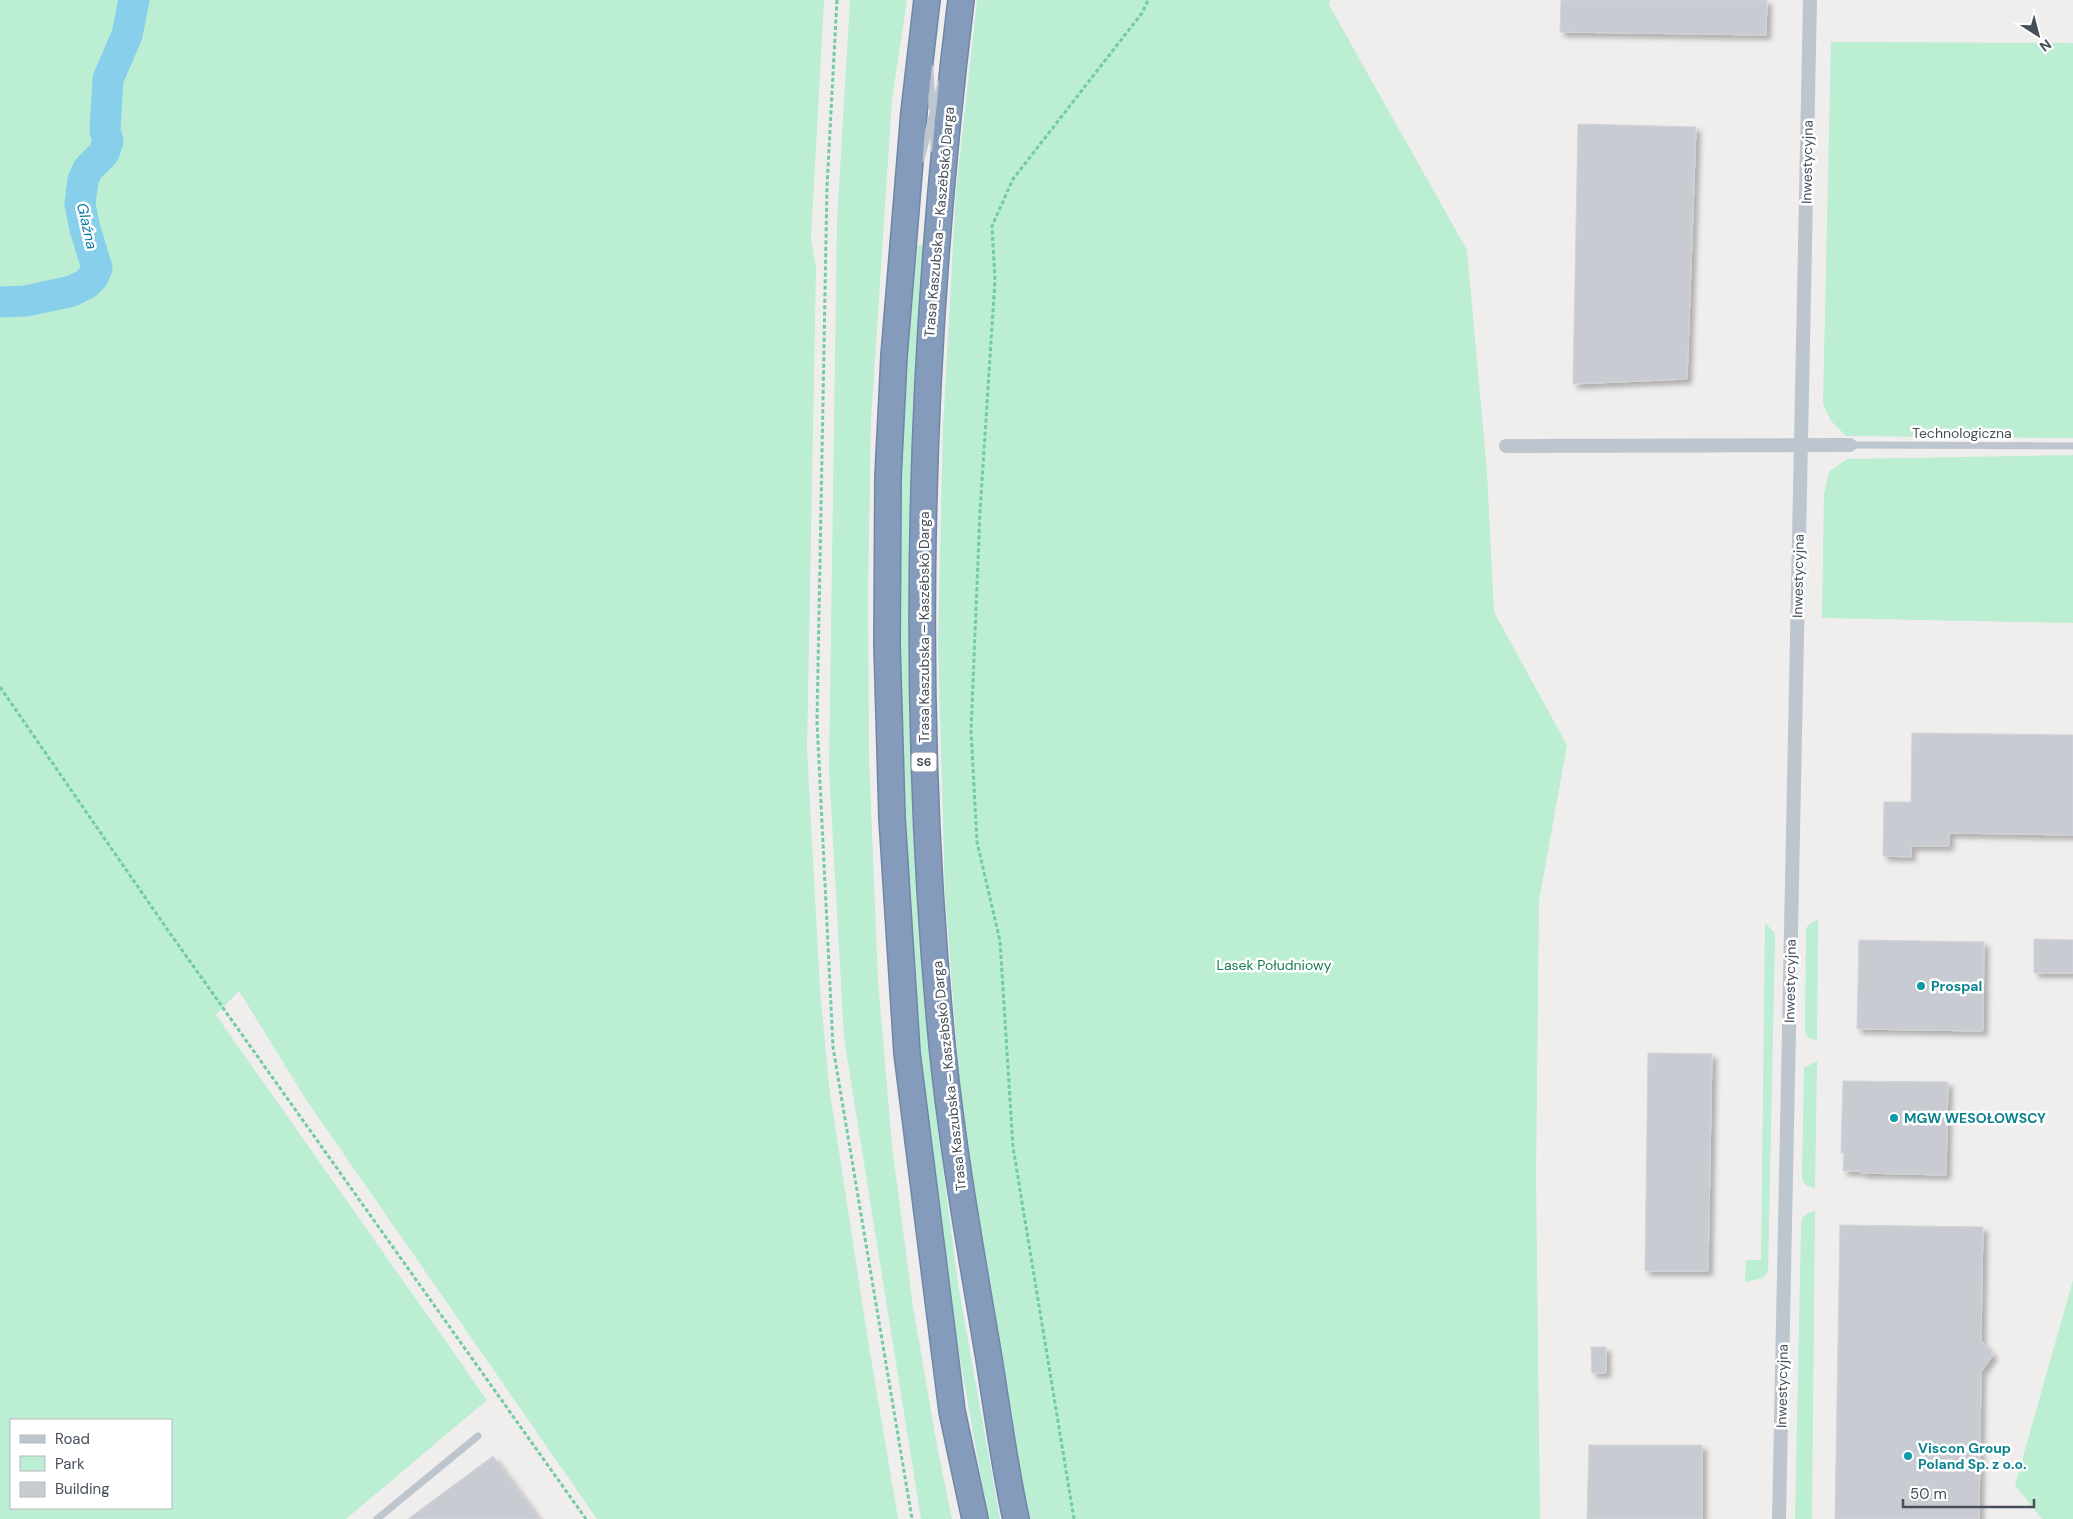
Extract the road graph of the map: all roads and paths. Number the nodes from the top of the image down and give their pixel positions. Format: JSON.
{"nodes":[{"id":1,"x":837,"y":0,"type":"edge"},
{"id":2,"x":928,"y":0,"type":"edge"},
{"id":3,"x":1148,"y":0,"type":"edge"},
{"id":4,"x":1810,"y":0,"type":"edge"},
{"id":5,"x":961,"y":1,"type":"edge"},
{"id":6,"x":930,"y":48,"type":"dead end"},
{"id":7,"x":930,"y":58,"type":"dead end"},
{"id":8,"x":946,"y":59,"type":"dead end"},
{"id":9,"x":942,"y":78,"type":"dead end"},
{"id":10,"x":932,"y":116,"type":"junction"},
{"id":11,"x":934,"y":153,"type":"dead end"},
{"id":12,"x":918,"y":170,"type":"dead end"},
{"id":13,"x":934,"y":172,"type":"dead end"},
{"id":14,"x":916,"y":179,"type":"dead end"},
{"id":15,"x":902,"y":234,"type":"junction"},
{"id":16,"x":937,"y":237,"type":"junction"},
{"id":17,"x":1801,"y":444,"type":"junction"},
{"id":18,"x":1850,"y":444,"type":"joint"},
{"id":19,"x":1506,"y":446,"type":"dead end"},
{"id":20,"x":2073,"y":446,"type":"edge"},
{"id":21,"x":0,"y":687,"type":"edge"},
{"id":22,"x":478,"y":1436,"type":"dead end"},
{"id":23,"x":377,"y":1519,"type":"edge"},
{"id":24,"x":586,"y":1519,"type":"edge"},
{"id":25,"x":912,"y":1519,"type":"edge"},
{"id":26,"x":975,"y":1519,"type":"edge"},
{"id":27,"x":1016,"y":1519,"type":"edge"},
{"id":28,"x":1074,"y":1519,"type":"edge"},
{"id":29,"x":1779,"y":1519,"type":"edge"}],
"edges":[{"from":1,"to":25,"type":"path"},
{"from":2,"to":6,"type":"lane"},
{"from":2,"to":15,"type":"highway","number":"S6"},
{"from":3,"to":28,"type":"path"},
{"from":4,"to":17,"type":"street","name":"Inwestycyjna"},
{"from":5,"to":8,"type":"lane"},
{"from":5,"to":16,"type":"highway","name":"Trasa Kaszubska – Kaszëbskô Darga","number":"S6"},
{"from":7,"to":10,"type":"lane"},
{"from":9,"to":10,"type":"lane"},
{"from":10,"to":11,"type":"lane"},
{"from":10,"to":12,"type":"lane"},
{"from":13,"to":16,"type":"lane"},
{"from":14,"to":15,"type":"lane"},
{"from":15,"to":26,"type":"highway","number":"S6"},
{"from":16,"to":27,"type":"highway","name":"Trasa Kaszubska – Kaszëbskô Darga","number":"S6"},
{"from":17,"to":18,"type":"street"},
{"from":17,"to":19,"type":"street"},
{"from":17,"to":29,"type":"street","name":"Inwestycyjna"},
{"from":18,"to":20,"type":"lane","name":"Technologiczna"},
{"from":21,"to":24,"type":"path"},
{"from":22,"to":23,"type":"lane"}]}
